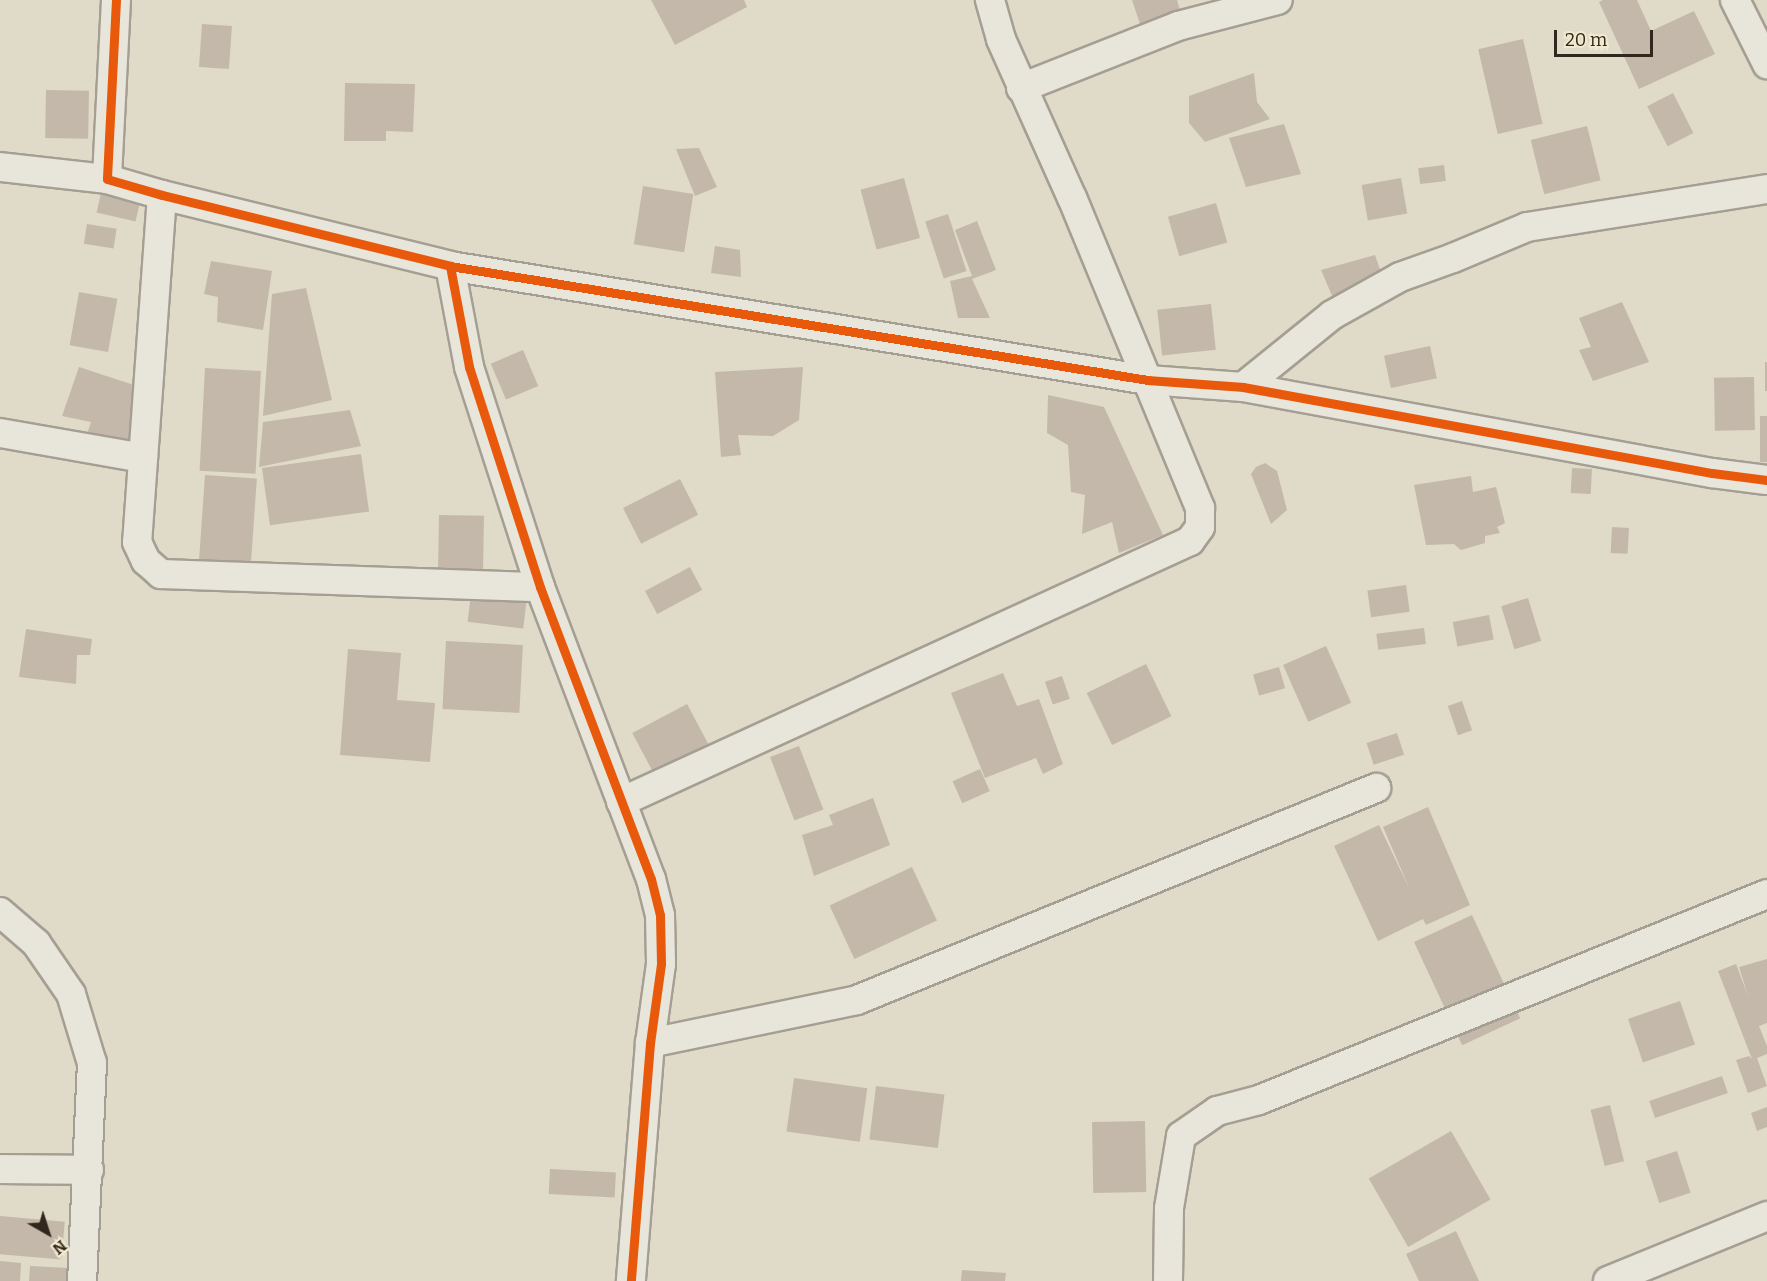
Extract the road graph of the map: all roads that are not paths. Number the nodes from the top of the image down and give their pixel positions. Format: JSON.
{"nodes":[{"id":1,"x":116,"y":0,"type":"edge"},
{"id":2,"x":990,"y":0,"type":"edge"},
{"id":3,"x":1278,"y":0,"type":"edge"},
{"id":4,"x":1735,"y":0,"type":"edge"},
{"id":5,"x":1767,"y":64,"type":"edge"},
{"id":6,"x":1021,"y":87,"type":"junction"},
{"id":7,"x":0,"y":167,"type":"edge"},
{"id":8,"x":107,"y":179,"type":"junction"},
{"id":9,"x":1767,"y":189,"type":"edge"},
{"id":10,"x":162,"y":195,"type":"junction"},
{"id":11,"x":450,"y":266,"type":"junction"},
{"id":12,"x":1148,"y":380,"type":"junction"},
{"id":13,"x":1243,"y":387,"type":"junction"},
{"id":14,"x":0,"y":433,"type":"edge"},
{"id":15,"x":143,"y":458,"type":"junction"},
{"id":16,"x":1767,"y":480,"type":"edge"},
{"id":17,"x":540,"y":587,"type":"junction"},
{"id":18,"x":1376,"y":788,"type":"dead end"},
{"id":19,"x":621,"y":802,"type":"junction"},
{"id":20,"x":1767,"y":894,"type":"edge"},
{"id":21,"x":0,"y":912,"type":"edge"},
{"id":22,"x":650,"y":1043,"type":"junction"},
{"id":23,"x":0,"y":1169,"type":"edge"},
{"id":24,"x":89,"y":1170,"type":"junction"},
{"id":25,"x":1767,"y":1216,"type":"edge"},
{"id":26,"x":82,"y":1281,"type":"edge"},
{"id":27,"x":631,"y":1281,"type":"edge"},
{"id":28,"x":1168,"y":1281,"type":"edge"},
{"id":29,"x":1608,"y":1281,"type":"edge"}],
"edges":[{"from":1,"to":8,"type":"street"},
{"from":2,"to":6,"type":"street"},
{"from":3,"to":6,"type":"street"},
{"from":4,"to":5,"type":"street"},
{"from":6,"to":12,"type":"street"},
{"from":7,"to":8,"type":"street"},
{"from":8,"to":10,"type":"street"},
{"from":9,"to":13,"type":"street"},
{"from":10,"to":11,"type":"street"},
{"from":10,"to":15,"type":"street"},
{"from":11,"to":12,"type":"street"},
{"from":11,"to":17,"type":"street"},
{"from":12,"to":13,"type":"street"},
{"from":12,"to":19,"type":"street"},
{"from":13,"to":16,"type":"street"},
{"from":14,"to":15,"type":"street"},
{"from":15,"to":17,"type":"street"},
{"from":17,"to":19,"type":"street"},
{"from":18,"to":22,"type":"street"},
{"from":19,"to":22,"type":"street"},
{"from":20,"to":28,"type":"street"},
{"from":21,"to":24,"type":"street"},
{"from":22,"to":27,"type":"street"},
{"from":23,"to":24,"type":"street"},
{"from":24,"to":26,"type":"street"},
{"from":25,"to":29,"type":"street"}]}
